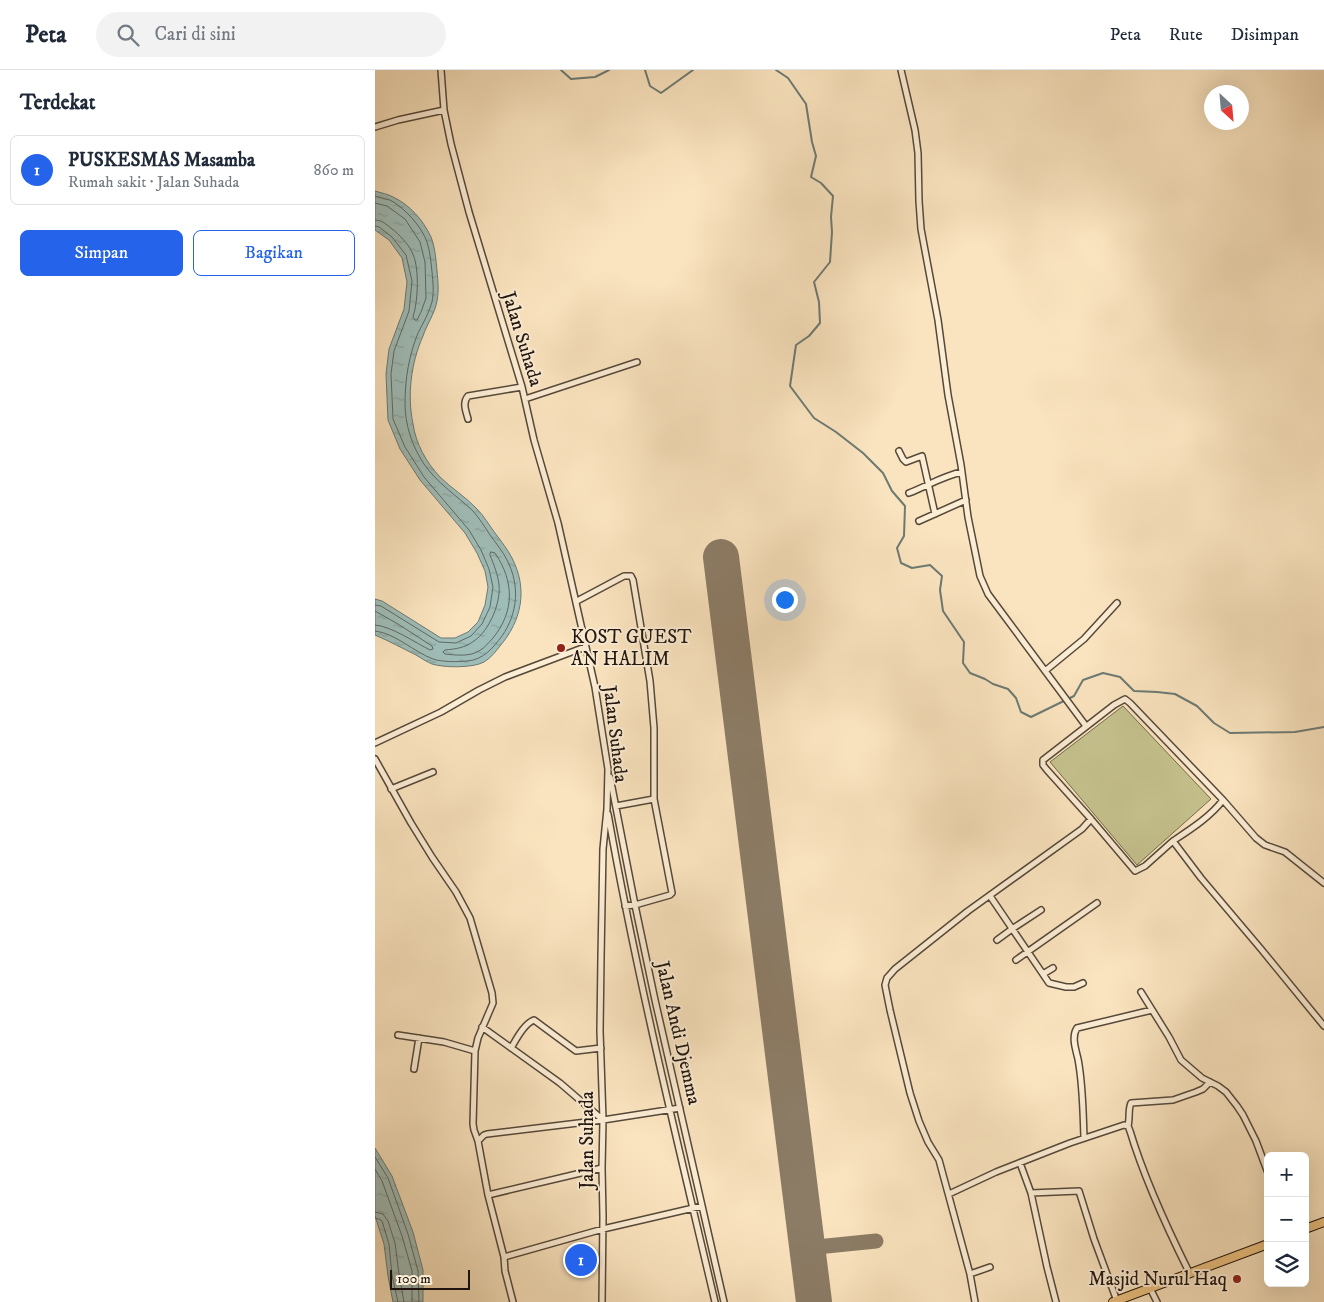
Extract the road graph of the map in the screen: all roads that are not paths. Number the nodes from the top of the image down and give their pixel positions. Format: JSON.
{"nodes":[{"id":1,"x":441,"y":70,"type":"edge"},
{"id":2,"x":901,"y":70,"type":"edge"},
{"id":3,"x":444,"y":110,"type":"junction"},
{"id":4,"x":375,"y":127,"type":"edge"},
{"id":5,"x":637,"y":362,"type":"dead end"},
{"id":6,"x":522,"y":388,"type":"junction"},
{"id":7,"x":525,"y":399,"type":"junction"},
{"id":8,"x":468,"y":419,"type":"dead end"},
{"id":9,"x":899,"y":451,"type":"dead end"},
{"id":10,"x":962,"y":472,"type":"junction"},
{"id":11,"x":928,"y":484,"type":"junction"},
{"id":12,"x":909,"y":494,"type":"dead end"},
{"id":13,"x":966,"y":500,"type":"junction"},
{"id":14,"x":935,"y":514,"type":"junction"},
{"id":15,"x":919,"y":521,"type":"dead end"},
{"id":16,"x":577,"y":602,"type":"junction"},
{"id":17,"x":1117,"y":603,"type":"dead end"},
{"id":18,"x":585,"y":647,"type":"junction"},
{"id":19,"x":1045,"y":671,"type":"junction"},
{"id":20,"x":1086,"y":726,"type":"junction"},
{"id":21,"x":375,"y":743,"type":"edge"},
{"id":22,"x":375,"y":759,"type":"edge"},
{"id":23,"x":608,"y":770,"type":"junction"},
{"id":24,"x":433,"y":772,"type":"dead end"},
{"id":25,"x":391,"y":789,"type":"junction"},
{"id":26,"x":654,"y":799,"type":"junction"},
{"id":27,"x":1223,"y":800,"type":"junction"},
{"id":28,"x":617,"y":806,"type":"junction"},
{"id":29,"x":607,"y":809,"type":"junction"},
{"id":30,"x":1091,"y":819,"type":"junction"},
{"id":31,"x":1173,"y":841,"type":"junction"},
{"id":32,"x":1324,"y":883,"type":"edge"},
{"id":33,"x":990,"y":896,"type":"junction"},
{"id":34,"x":1097,"y":903,"type":"dead end"},
{"id":35,"x":635,"y":905,"type":"junction"},
{"id":36,"x":625,"y":906,"type":"junction"},
{"id":37,"x":1041,"y":910,"type":"dead end"},
{"id":38,"x":1012,"y":929,"type":"junction"},
{"id":39,"x":997,"y":940,"type":"dead end"},
{"id":40,"x":1027,"y":951,"type":"junction"},
{"id":41,"x":1016,"y":960,"type":"dead end"},
{"id":42,"x":1053,"y":968,"type":"dead end"},
{"id":43,"x":1043,"y":974,"type":"junction"},
{"id":44,"x":651,"y":979,"type":"junction"},
{"id":45,"x":642,"y":981,"type":"junction"},
{"id":46,"x":1083,"y":983,"type":"dead end"},
{"id":47,"x":1141,"y":992,"type":"dead end"},
{"id":48,"x":1152,"y":1010,"type":"junction"},
{"id":49,"x":1324,"y":1026,"type":"edge"},
{"id":50,"x":482,"y":1027,"type":"junction"},
{"id":51,"x":398,"y":1035,"type":"dead end"},
{"id":52,"x":419,"y":1038,"type":"junction"},
{"id":53,"x":511,"y":1048,"type":"junction"},
{"id":54,"x":601,"y":1048,"type":"junction"},
{"id":55,"x":475,"y":1051,"type":"junction"},
{"id":56,"x":414,"y":1069,"type":"dead end"},
{"id":57,"x":1210,"y":1082,"type":"junction"},
{"id":58,"x":680,"y":1108,"type":"junction"},
{"id":59,"x":671,"y":1110,"type":"junction"},
{"id":60,"x":603,"y":1120,"type":"junction"},
{"id":61,"x":1128,"y":1126,"type":"junction"},
{"id":62,"x":1084,"y":1138,"type":"junction"},
{"id":63,"x":478,"y":1141,"type":"junction"},
{"id":64,"x":1264,"y":1162,"type":"edge"},
{"id":65,"x":1020,"y":1163,"type":"junction"},
{"id":66,"x":602,"y":1168,"type":"junction"},
{"id":67,"x":1031,"y":1193,"type":"junction"},
{"id":68,"x":488,"y":1194,"type":"junction"},
{"id":69,"x":949,"y":1194,"type":"junction"},
{"id":70,"x":702,"y":1206,"type":"junction"},
{"id":71,"x":693,"y":1208,"type":"junction"},
{"id":72,"x":1324,"y":1222,"type":"edge"},
{"id":73,"x":1309,"y":1228,"type":"edge"},
{"id":74,"x":603,"y":1229,"type":"junction"},
{"id":75,"x":1264,"y":1246,"type":"edge"},
{"id":76,"x":504,"y":1257,"type":"junction"},
{"id":77,"x":990,"y":1267,"type":"dead end"},
{"id":78,"x":971,"y":1274,"type":"junction"},
{"id":79,"x":1190,"y":1274,"type":"junction"},
{"id":80,"x":1151,"y":1288,"type":"junction"},
{"id":81,"x":1115,"y":1301,"type":"edge"},
{"id":82,"x":513,"y":1302,"type":"edge"},
{"id":83,"x":601,"y":1302,"type":"edge"},
{"id":84,"x":715,"y":1302,"type":"edge"},
{"id":85,"x":724,"y":1302,"type":"edge"},
{"id":86,"x":975,"y":1302,"type":"edge"},
{"id":87,"x":1056,"y":1302,"type":"edge"},
{"id":88,"x":1157,"y":1302,"type":"edge"}],
"edges":[{"from":1,"to":3,"type":"street","name":"Jalan Suhada"},
{"from":2,"to":10,"type":"street"},
{"from":3,"to":4,"type":"street"},
{"from":3,"to":6,"type":"street","name":"Jalan Suhada"},
{"from":5,"to":7,"type":"street"},
{"from":6,"to":7,"type":"street","name":"Jalan Suhada"},
{"from":6,"to":8,"type":"street"},
{"from":7,"to":16,"type":"street","name":"Jalan Suhada"},
{"from":9,"to":11,"type":"street"},
{"from":10,"to":11,"type":"street"},
{"from":10,"to":13,"type":"street"},
{"from":11,"to":12,"type":"street"},
{"from":11,"to":14,"type":"street"},
{"from":13,"to":14,"type":"street"},
{"from":13,"to":19,"type":"street"},
{"from":14,"to":15,"type":"street"},
{"from":16,"to":18,"type":"street","name":"Jalan Suhada"},
{"from":16,"to":26,"type":"street"},
{"from":17,"to":19,"type":"street"},
{"from":18,"to":21,"type":"street"},
{"from":18,"to":23,"type":"street","name":"Jalan Suhada"},
{"from":19,"to":20,"type":"street"},
{"from":20,"to":27,"type":"street"},
{"from":20,"to":30,"type":"street"},
{"from":22,"to":25,"type":"street"},
{"from":23,"to":28,"type":"street","name":"Jalan Andi Djemma"},
{"from":23,"to":29,"type":"street","name":"Jalan Suhada"},
{"from":24,"to":25,"type":"street"},
{"from":25,"to":50,"type":"street"},
{"from":26,"to":28,"type":"street"},
{"from":26,"to":35,"type":"street"},
{"from":27,"to":31,"type":"street"},
{"from":27,"to":32,"type":"street"},
{"from":28,"to":35,"type":"street","name":"Jalan Andi Djemma"},
{"from":29,"to":36,"type":"street","name":"Jalan Andi Djemma"},
{"from":29,"to":54,"type":"street","name":"Jalan Suhada"},
{"from":30,"to":31,"type":"street"},
{"from":30,"to":33,"type":"street"},
{"from":31,"to":49,"type":"street"},
{"from":33,"to":38,"type":"street"},
{"from":33,"to":69,"type":"street"},
{"from":34,"to":40,"type":"street"},
{"from":35,"to":36,"type":"street"},
{"from":35,"to":44,"type":"street","name":"Jalan Andi Djemma"},
{"from":36,"to":45,"type":"street","name":"Jalan Andi Djemma"},
{"from":37,"to":38,"type":"street"},
{"from":38,"to":39,"type":"street"},
{"from":38,"to":40,"type":"street"},
{"from":40,"to":41,"type":"street"},
{"from":40,"to":43,"type":"street"},
{"from":42,"to":43,"type":"street"},
{"from":43,"to":46,"type":"street"},
{"from":44,"to":45,"type":"street"},
{"from":44,"to":58,"type":"street","name":"Jalan Andi Djemma"},
{"from":45,"to":59,"type":"street","name":"Jalan Andi Djemma"},
{"from":47,"to":48,"type":"street"},
{"from":48,"to":57,"type":"street"},
{"from":48,"to":62,"type":"street"},
{"from":50,"to":53,"type":"street"},
{"from":50,"to":55,"type":"street"},
{"from":51,"to":52,"type":"street"},
{"from":52,"to":55,"type":"street"},
{"from":52,"to":56,"type":"street"},
{"from":53,"to":54,"type":"street"},
{"from":53,"to":60,"type":"street"},
{"from":54,"to":60,"type":"street","name":"Jalan Suhada"},
{"from":55,"to":63,"type":"street"},
{"from":57,"to":61,"type":"street"},
{"from":57,"to":64,"type":"street"},
{"from":58,"to":59,"type":"street"},
{"from":58,"to":70,"type":"street","name":"Jalan Andi Djemma"},
{"from":59,"to":60,"type":"street"},
{"from":59,"to":71,"type":"street","name":"Jalan Andi Djemma"},
{"from":60,"to":63,"type":"street"},
{"from":60,"to":66,"type":"street","name":"Jalan Suhada"},
{"from":61,"to":62,"type":"street"},
{"from":61,"to":79,"type":"street"},
{"from":62,"to":65,"type":"street"},
{"from":63,"to":68,"type":"street"},
{"from":65,"to":67,"type":"street"},
{"from":65,"to":69,"type":"street"},
{"from":66,"to":68,"type":"street"},
{"from":66,"to":74,"type":"street","name":"Jalan Suhada"},
{"from":67,"to":81,"type":"street"},
{"from":67,"to":87,"type":"street"},
{"from":68,"to":76,"type":"street"},
{"from":69,"to":78,"type":"street"},
{"from":70,"to":71,"type":"street"},
{"from":70,"to":85,"type":"street","name":"Jalan Andi Djemma"},
{"from":71,"to":74,"type":"street"},
{"from":71,"to":84,"type":"street","name":"Jalan Andi Djemma"},
{"from":72,"to":73,"type":"highway"},
{"from":74,"to":76,"type":"street"},
{"from":74,"to":83,"type":"street","name":"Jalan Suhada"},
{"from":75,"to":79,"type":"highway"},
{"from":76,"to":82,"type":"street"},
{"from":77,"to":78,"type":"street"},
{"from":78,"to":86,"type":"street"},
{"from":79,"to":80,"type":"highway"},
{"from":80,"to":81,"type":"highway"},
{"from":80,"to":88,"type":"street"}]}
